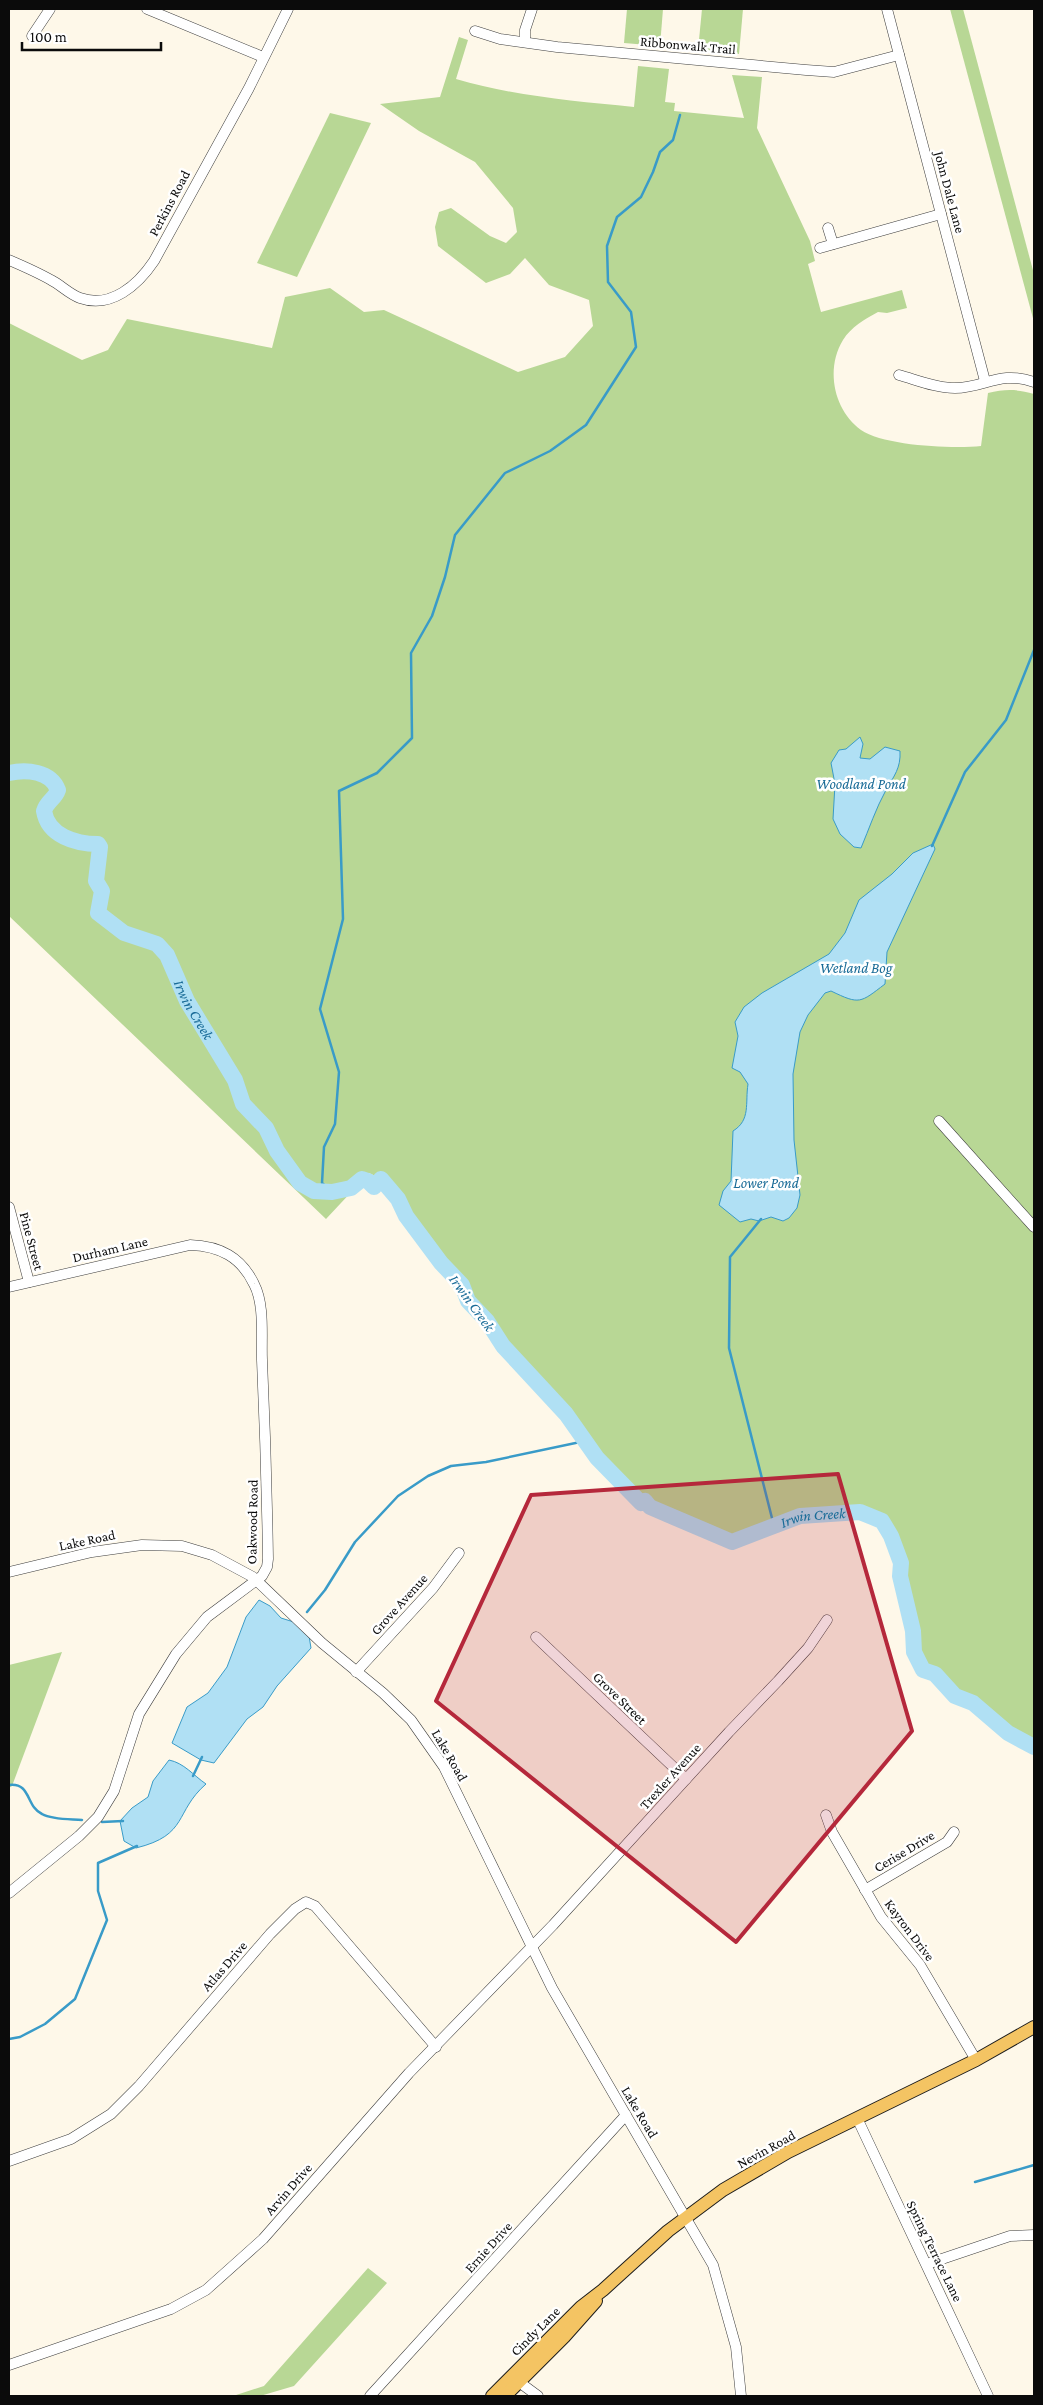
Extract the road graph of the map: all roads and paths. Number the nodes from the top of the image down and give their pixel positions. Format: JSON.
{"nodes":[{"id":1,"x":50,"y":9,"type":"edge"},
{"id":2,"x":148,"y":9,"type":"edge"},
{"id":3,"x":288,"y":9,"type":"edge"},
{"id":4,"x":532,"y":9,"type":"edge"},
{"id":5,"x":887,"y":9,"type":"edge"},
{"id":6,"x":475,"y":30,"type":"dead end"},
{"id":7,"x":32,"y":36,"type":"dead end"},
{"id":8,"x":525,"y":42,"type":"junction"},
{"id":9,"x":899,"y":55,"type":"junction"},
{"id":10,"x":263,"y":57,"type":"junction"},
{"id":11,"x":941,"y":214,"type":"junction"},
{"id":12,"x":828,"y":228,"type":"dead end"},
{"id":13,"x":833,"y":244,"type":"junction"},
{"id":14,"x":820,"y":248,"type":"dead end"},
{"id":15,"x":9,"y":260,"type":"edge"},
{"id":16,"x":899,"y":375,"type":"dead end"},
{"id":17,"x":986,"y":381,"type":"junction"},
{"id":18,"x":1034,"y":382,"type":"edge"},
{"id":19,"x":940,"y":1121,"type":"dead end"},
{"id":20,"x":9,"y":1207,"type":"edge"},
{"id":21,"x":1034,"y":1227,"type":"edge"},
{"id":22,"x":217,"y":1248,"type":"joint"},
{"id":23,"x":29,"y":1282,"type":"junction"},
{"id":24,"x":9,"y":1287,"type":"edge"},
{"id":25,"x":459,"y":1552,"type":"dead end"},
{"id":26,"x":9,"y":1572,"type":"edge"},
{"id":27,"x":257,"y":1580,"type":"junction"},
{"id":28,"x":827,"y":1620,"type":"dead end"},
{"id":29,"x":536,"y":1637,"type":"dead end"},
{"id":30,"x":356,"y":1672,"type":"junction"},
{"id":31,"x":686,"y":1779,"type":"junction"},
{"id":32,"x":826,"y":1815,"type":"dead end"},
{"id":33,"x":954,"y":1832,"type":"dead end"},
{"id":34,"x":865,"y":1890,"type":"junction"},
{"id":35,"x":9,"y":1893,"type":"edge"},
{"id":36,"x":531,"y":1948,"type":"junction"},
{"id":37,"x":1034,"y":2027,"type":"edge"},
{"id":38,"x":436,"y":2046,"type":"junction"},
{"id":39,"x":976,"y":2060,"type":"junction"},
{"id":40,"x":626,"y":2115,"type":"junction"},
{"id":41,"x":857,"y":2118,"type":"junction"},
{"id":42,"x":9,"y":2161,"type":"edge"},
{"id":43,"x":685,"y":2217,"type":"junction"},
{"id":44,"x":1034,"y":2235,"type":"edge"},
{"id":45,"x":927,"y":2264,"type":"junction"},
{"id":46,"x":603,"y":2290,"type":"junction"},
{"id":47,"x":9,"y":2365,"type":"edge"},
{"id":48,"x":519,"y":2382,"type":"junction"},
{"id":49,"x":370,"y":2396,"type":"edge"},
{"id":50,"x":492,"y":2396,"type":"edge"},
{"id":51,"x":505,"y":2396,"type":"edge"},
{"id":52,"x":538,"y":2396,"type":"edge"},
{"id":53,"x":741,"y":2396,"type":"edge"},
{"id":54,"x":988,"y":2396,"type":"edge"}],
"edges":[{"from":1,"to":7,"type":"street"},
{"from":2,"to":10,"type":"street"},
{"from":3,"to":10,"type":"street","name":"Perkins Road"},
{"from":4,"to":8,"type":"street"},
{"from":5,"to":9,"type":"street","name":"John Dale Lane"},
{"from":6,"to":8,"type":"street","name":"Ribbonwalk Trail"},
{"from":8,"to":9,"type":"street","name":"Ribbonwalk Trail"},
{"from":9,"to":11,"type":"street","name":"John Dale Lane"},
{"from":10,"to":15,"type":"street","name":"Perkins Road"},
{"from":11,"to":13,"type":"street"},
{"from":11,"to":17,"type":"street","name":"John Dale Lane"},
{"from":12,"to":13,"type":"street"},
{"from":13,"to":14,"type":"street"},
{"from":16,"to":17,"type":"street"},
{"from":17,"to":18,"type":"street"},
{"from":19,"to":21,"type":"street"},
{"from":20,"to":23,"type":"street","name":"Pine Street"},
{"from":22,"to":23,"type":"street","name":"Durham Lane"},
{"from":22,"to":27,"type":"street","name":"Oakwood Road"},
{"from":23,"to":24,"type":"street","name":"Durham Lane"},
{"from":25,"to":30,"type":"street","name":"Grove Avenue"},
{"from":26,"to":27,"type":"street","name":"Lake Road"},
{"from":27,"to":30,"type":"street","name":"Lake Road"},
{"from":27,"to":35,"type":"street","name":"Oakwood Road"},
{"from":28,"to":31,"type":"street","name":"Trexler Avenue"},
{"from":29,"to":31,"type":"street","name":"Grove Street"},
{"from":30,"to":36,"type":"street","name":"Lake Road"},
{"from":31,"to":36,"type":"street","name":"Trexler Avenue"},
{"from":32,"to":34,"type":"street","name":"Kayron Drive"},
{"from":33,"to":34,"type":"street","name":"Cerise Drive"},
{"from":34,"to":39,"type":"street","name":"Kayron Drive"},
{"from":36,"to":38,"type":"street","name":"Arvin Drive"},
{"from":36,"to":40,"type":"street","name":"Lake Road"},
{"from":37,"to":39,"type":"main road","name":"Nevin Road"},
{"from":38,"to":42,"type":"street","name":"Atlas Drive"},
{"from":38,"to":47,"type":"street","name":"Arvin Drive"},
{"from":39,"to":41,"type":"main road","name":"Nevin Road"},
{"from":40,"to":43,"type":"street","name":"Lake Road"},
{"from":40,"to":49,"type":"street","name":"Ernie Drive"},
{"from":41,"to":43,"type":"main road","name":"Nevin Road"},
{"from":41,"to":45,"type":"street","name":"Spring Terrace Lane"},
{"from":43,"to":46,"type":"main road","name":"Cindy Lane"},
{"from":43,"to":53,"type":"street"},
{"from":44,"to":45,"type":"street"},
{"from":45,"to":54,"type":"street","name":"Spring Terrace Lane"},
{"from":46,"to":48,"type":"main road","name":"Cindy Lane"},
{"from":46,"to":50,"type":"main road","name":"Cindy Lane"},
{"from":48,"to":51,"type":"main road","name":"Cindy Lane"},
{"from":48,"to":52,"type":"street"}]}
